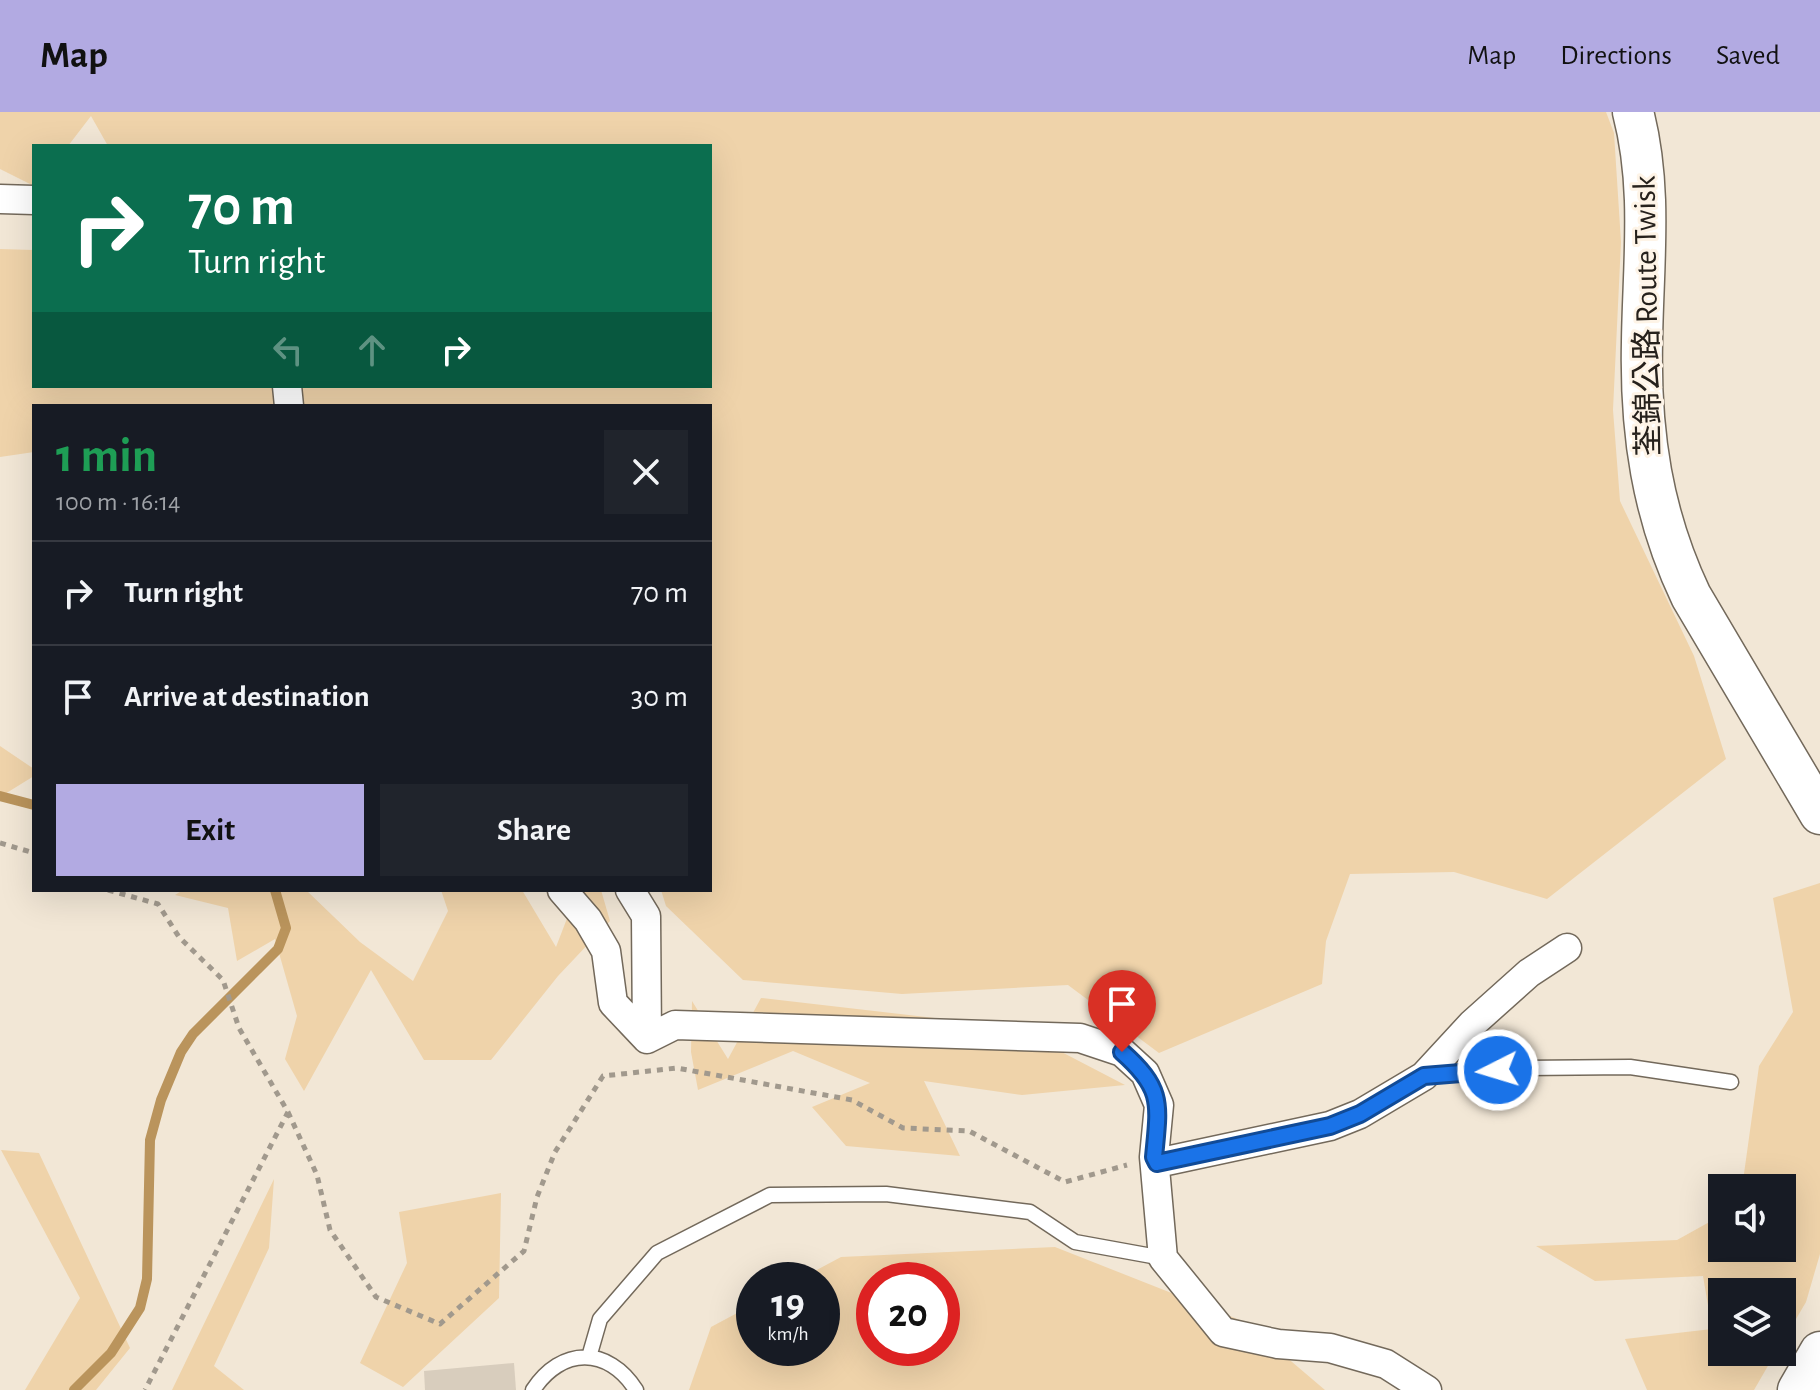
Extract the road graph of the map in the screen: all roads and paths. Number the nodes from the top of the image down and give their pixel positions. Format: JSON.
{"nodes":[{"id":1,"x":1633,"y":112,"type":"edge"},
{"id":2,"x":0,"y":199,"type":"edge"},
{"id":3,"x":32,"y":200,"type":"edge"},
{"id":4,"x":1820,"y":814,"type":"edge"},
{"id":5,"x":0,"y":843,"type":"edge"},
{"id":6,"x":32,"y":852,"type":"edge"},
{"id":7,"x":115,"y":892,"type":"edge"},
{"id":8,"x":564,"y":892,"type":"edge"},
{"id":9,"x":631,"y":892,"type":"edge"},
{"id":10,"x":1567,"y":948,"type":"dead end"},
{"id":11,"x":647,"y":1039,"type":"junction"},
{"id":12,"x":1424,"y":1076,"type":"junction"},
{"id":13,"x":1731,"y":1082,"type":"dead end"},
{"id":14,"x":288,"y":1112,"type":"junction"},
{"id":15,"x":1155,"y":1160,"type":"junction"},
{"id":16,"x":1163,"y":1258,"type":"junction"},
{"id":17,"x":1820,"y":1352,"type":"edge"},
{"id":18,"x":589,"y":1357,"type":"junction"},
{"id":19,"x":145,"y":1390,"type":"edge"},
{"id":20,"x":533,"y":1390,"type":"edge"},
{"id":21,"x":636,"y":1390,"type":"edge"},
{"id":22,"x":1427,"y":1390,"type":"edge"},
{"id":23,"x":1798,"y":1390,"type":"edge"}],
"edges":[{"from":1,"to":4,"type":"main road","name":"荃錦公路 Route Twisk"},
{"from":2,"to":3,"type":"street"},
{"from":5,"to":6,"type":"path"},
{"from":7,"to":14,"type":"path"},
{"from":8,"to":11,"type":"street"},
{"from":9,"to":11,"type":"street"},
{"from":10,"to":12,"type":"street"},
{"from":11,"to":15,"type":"street"},
{"from":12,"to":13,"type":"lane"},
{"from":12,"to":15,"type":"street"},
{"from":14,"to":15,"type":"path"},
{"from":14,"to":19,"type":"path"},
{"from":15,"to":16,"type":"street"},
{"from":16,"to":18,"type":"lane"},
{"from":16,"to":22,"type":"street"},
{"from":17,"to":23,"type":"main road"},
{"from":18,"to":20,"type":"lane"},
{"from":18,"to":21,"type":"lane"}]}
